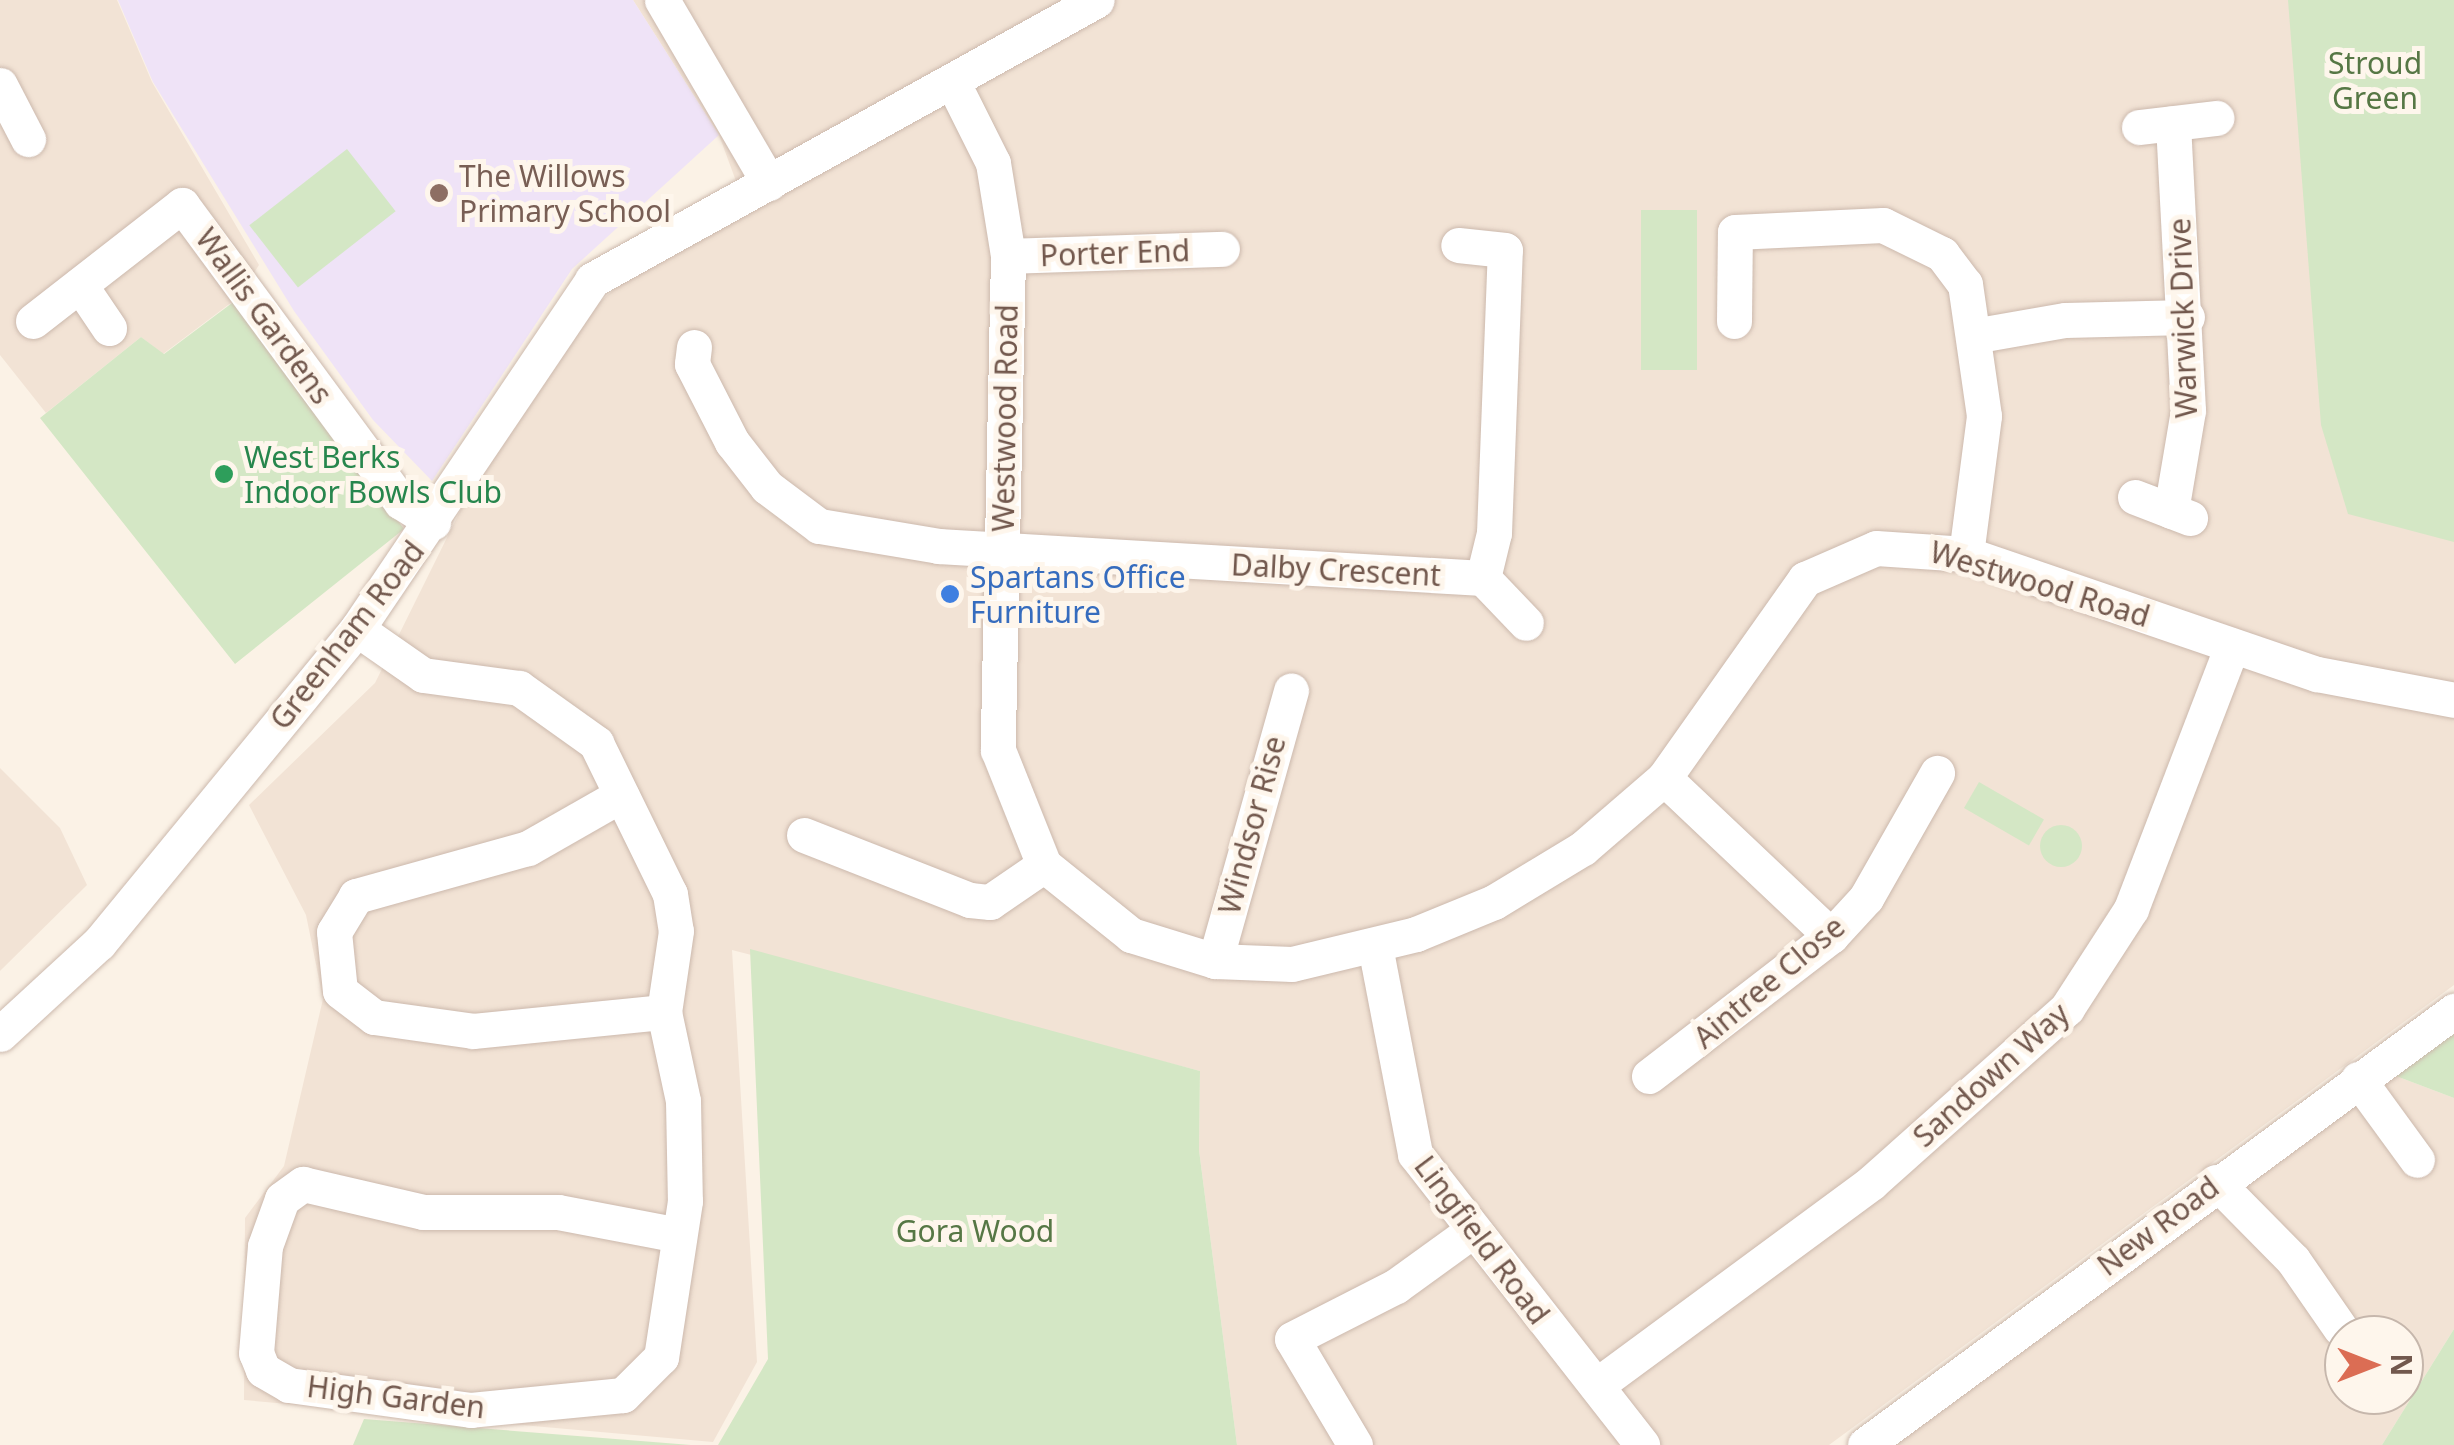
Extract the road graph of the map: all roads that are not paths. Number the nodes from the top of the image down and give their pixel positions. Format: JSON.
{"nodes":[{"id":1,"x":1097,"y":0,"type":"edge"},
{"id":2,"x":672,"y":4,"type":"edge"},
{"id":3,"x":955,"y":87,"type":"junction"},
{"id":4,"x":2216,"y":118,"type":"dead end"},
{"id":5,"x":770,"y":184,"type":"junction"},
{"id":6,"x":1458,"y":244,"type":"dead end"},
{"id":7,"x":1222,"y":249,"type":"dead end"},
{"id":8,"x":1008,"y":256,"type":"junction"},
{"id":9,"x":80,"y":285,"type":"junction"},
{"id":10,"x":2187,"y":317,"type":"junction"},
{"id":11,"x":33,"y":321,"type":"dead end"},
{"id":12,"x":1734,"y":321,"type":"dead end"},
{"id":13,"x":109,"y":328,"type":"dead end"},
{"id":14,"x":1974,"y":336,"type":"junction"},
{"id":15,"x":694,"y":347,"type":"dead end"},
{"id":16,"x":2135,"y":497,"type":"dead end"},
{"id":17,"x":433,"y":522,"type":"junction"},
{"id":18,"x":1002,"y":548,"type":"junction"},
{"id":19,"x":1966,"y":554,"type":"junction"},
{"id":20,"x":1483,"y":578,"type":"junction"},
{"id":21,"x":1526,"y":623,"type":"dead end"},
{"id":22,"x":357,"y":629,"type":"junction"},
{"id":23,"x":2232,"y":646,"type":"junction"},
{"id":24,"x":1291,"y":690,"type":"dead end"},
{"id":25,"x":2454,"y":700,"type":"edge"},
{"id":26,"x":1937,"y":773,"type":"dead end"},
{"id":27,"x":1664,"y":778,"type":"junction"},
{"id":28,"x":621,"y":795,"type":"junction"},
{"id":29,"x":804,"y":835,"type":"dead end"},
{"id":30,"x":1044,"y":864,"type":"junction"},
{"id":31,"x":1831,"y":936,"type":"junction"},
{"id":32,"x":1375,"y":946,"type":"junction"},
{"id":33,"x":1215,"y":961,"type":"junction"},
{"id":34,"x":2454,"y":1011,"type":"edge"},
{"id":35,"x":664,"y":1012,"type":"junction"},
{"id":36,"x":0,"y":1034,"type":"edge"},
{"id":37,"x":1649,"y":1076,"type":"dead end"},
{"id":38,"x":2358,"y":1080,"type":"junction"},
{"id":39,"x":2417,"y":1160,"type":"dead end"},
{"id":40,"x":2216,"y":1182,"type":"junction"},
{"id":41,"x":1472,"y":1232,"type":"junction"},
{"id":42,"x":679,"y":1235,"type":"junction"},
{"id":43,"x":2331,"y":1315,"type":"edge"},
{"id":44,"x":1597,"y":1384,"type":"junction"},
{"id":45,"x":1355,"y":1445,"type":"edge"},
{"id":46,"x":1642,"y":1445,"type":"edge"},
{"id":47,"x":1865,"y":1445,"type":"edge"}],
"edges":[{"from":1,"to":3,"type":"street","name":"Greenham Road"},
{"from":2,"to":5,"type":"street"},
{"from":3,"to":5,"type":"street","name":"Greenham Road"},
{"from":3,"to":8,"type":"street","name":"Westwood Road"},
{"from":4,"to":10,"type":"street","name":"Warwick Drive"},
{"from":5,"to":17,"type":"street","name":"Greenham Road"},
{"from":6,"to":20,"type":"street","name":"Dalby Crescent"},
{"from":7,"to":8,"type":"street","name":"Porter End"},
{"from":8,"to":18,"type":"street","name":"Westwood Road"},
{"from":9,"to":11,"type":"street","name":"Wallis Gardens"},
{"from":9,"to":13,"type":"street"},
{"from":9,"to":17,"type":"street","name":"Wallis Gardens"},
{"from":10,"to":14,"type":"street"},
{"from":10,"to":16,"type":"street","name":"Warwick Drive"},
{"from":12,"to":14,"type":"street"},
{"from":14,"to":19,"type":"street"},
{"from":15,"to":18,"type":"street","name":"Dalby Crescent"},
{"from":17,"to":22,"type":"street","name":"Greenham Road"},
{"from":18,"to":20,"type":"street","name":"Dalby Crescent"},
{"from":18,"to":30,"type":"street","name":"Westwood Road"},
{"from":19,"to":23,"type":"street","name":"Westwood Road"},
{"from":19,"to":27,"type":"street","name":"Westwood Road"},
{"from":20,"to":21,"type":"street","name":"Dalby Crescent"},
{"from":22,"to":28,"type":"street"},
{"from":22,"to":36,"type":"street","name":"Greenham Road"},
{"from":23,"to":25,"type":"street","name":"Westwood Road"},
{"from":23,"to":44,"type":"street","name":"Sandown Way"},
{"from":24,"to":33,"type":"street","name":"Windsor Rise"},
{"from":26,"to":31,"type":"street","name":"Aintree Close"},
{"from":27,"to":31,"type":"street"},
{"from":27,"to":32,"type":"street","name":"Westwood Road"},
{"from":28,"to":35,"type":"street"},
{"from":28,"to":35,"type":"street"},
{"from":29,"to":30,"type":"street"},
{"from":30,"to":33,"type":"street","name":"Westwood Road"},
{"from":31,"to":37,"type":"street","name":"Aintree Close"},
{"from":32,"to":33,"type":"street","name":"Westwood Road"},
{"from":32,"to":41,"type":"street","name":"Lingfield Road"},
{"from":34,"to":38,"type":"street","name":"New Road"},
{"from":35,"to":42,"type":"street"},
{"from":38,"to":39,"type":"street"},
{"from":38,"to":40,"type":"street","name":"New Road"},
{"from":40,"to":43,"type":"street"},
{"from":40,"to":47,"type":"street","name":"New Road"},
{"from":41,"to":44,"type":"street","name":"Lingfield Road"},
{"from":41,"to":45,"type":"street"},
{"from":42,"to":42,"type":"street","name":"High Garden"},
{"from":44,"to":46,"type":"street","name":"Lingfield Road"}]}
